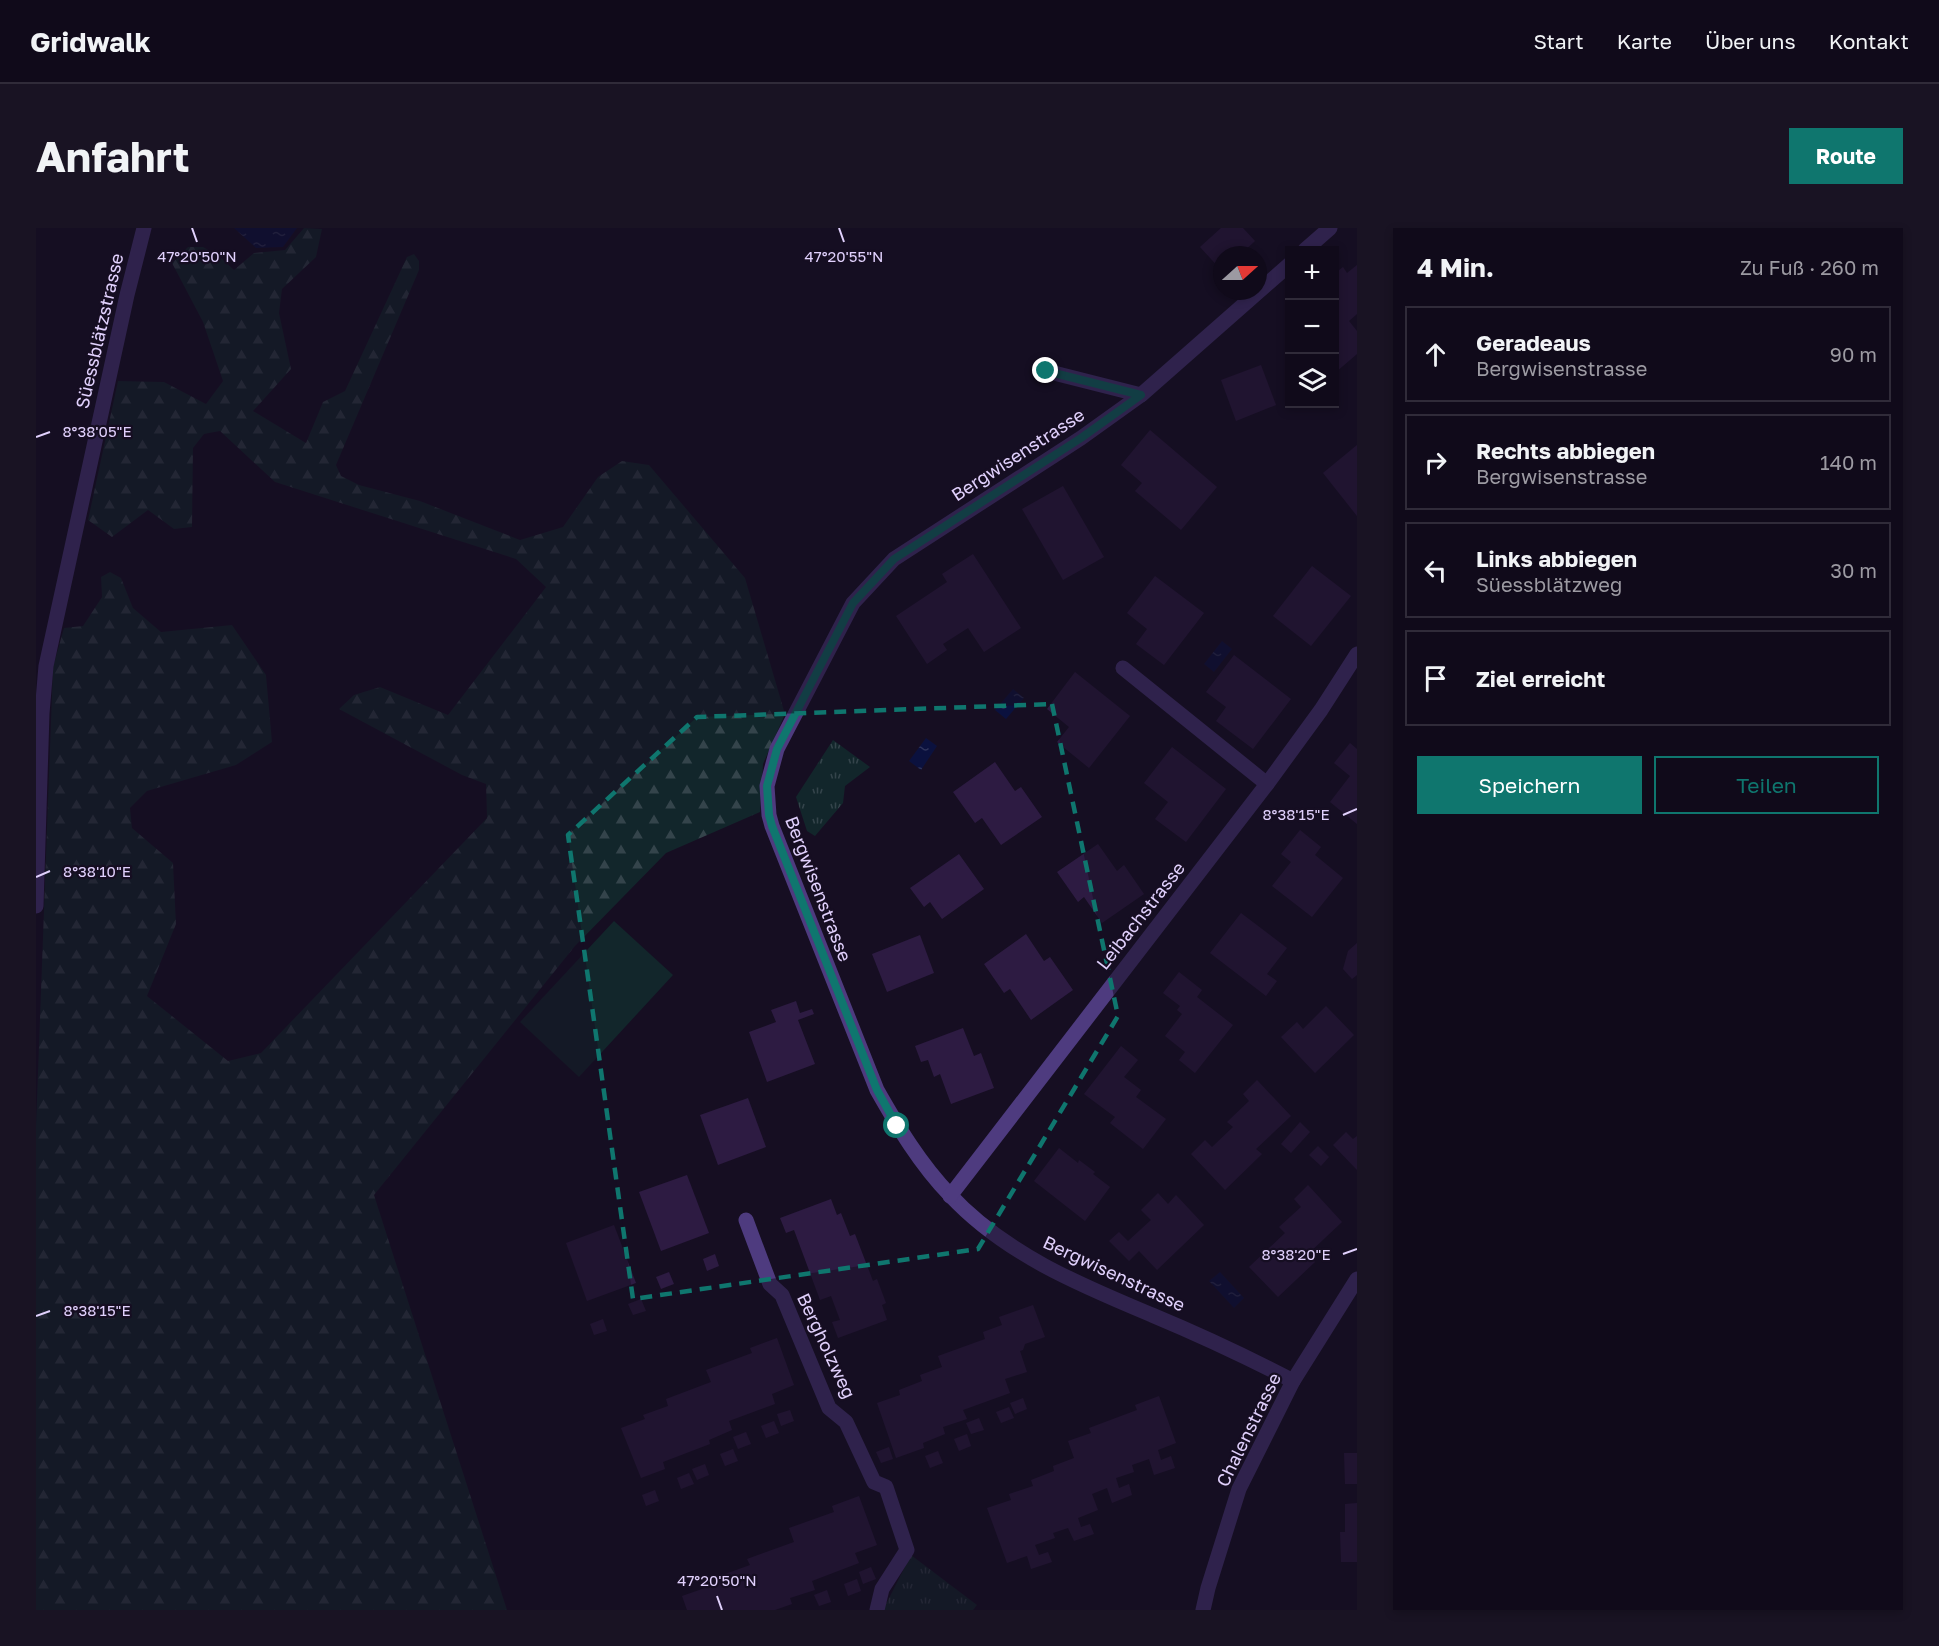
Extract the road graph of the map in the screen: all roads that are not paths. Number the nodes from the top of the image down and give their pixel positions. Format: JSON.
{"nodes":[{"id":1,"x":144,"y":228,"type":"edge"},
{"id":2,"x":1330,"y":228,"type":"edge"},
{"id":3,"x":1310,"y":246,"type":"edge"},
{"id":4,"x":1285,"y":268,"type":"edge"},
{"id":5,"x":1046,"y":371,"type":"dead end"},
{"id":6,"x":1141,"y":395,"type":"junction"},
{"id":7,"x":1357,"y":654,"type":"edge"},
{"id":8,"x":1123,"y":668,"type":"dead end"},
{"id":9,"x":1267,"y":784,"type":"junction"},
{"id":10,"x":36,"y":906,"type":"edge"},
{"id":11,"x":950,"y":1196,"type":"junction"},
{"id":12,"x":746,"y":1220,"type":"dead end"},
{"id":13,"x":1357,"y":1279,"type":"edge"},
{"id":14,"x":1293,"y":1381,"type":"junction"},
{"id":15,"x":877,"y":1610,"type":"edge"},
{"id":16,"x":1203,"y":1610,"type":"edge"}],
"edges":[{"from":1,"to":10,"type":"street","name":"Süessblätzstrasse"},
{"from":2,"to":3,"type":"street"},
{"from":4,"to":6,"type":"street","name":"Bergwisenstrasse"},
{"from":5,"to":6,"type":"street"},
{"from":6,"to":11,"type":"street","name":"Bergwisenstrasse"},
{"from":7,"to":9,"type":"street","name":"Leibachstrasse"},
{"from":8,"to":9,"type":"street"},
{"from":9,"to":11,"type":"street","name":"Leibachstrasse"},
{"from":11,"to":14,"type":"street","name":"Bergwisenstrasse"},
{"from":12,"to":15,"type":"street","name":"Bergholzweg"},
{"from":13,"to":14,"type":"street","name":"Chalenstrasse"},
{"from":14,"to":16,"type":"street","name":"Chalenstrasse"}]}
